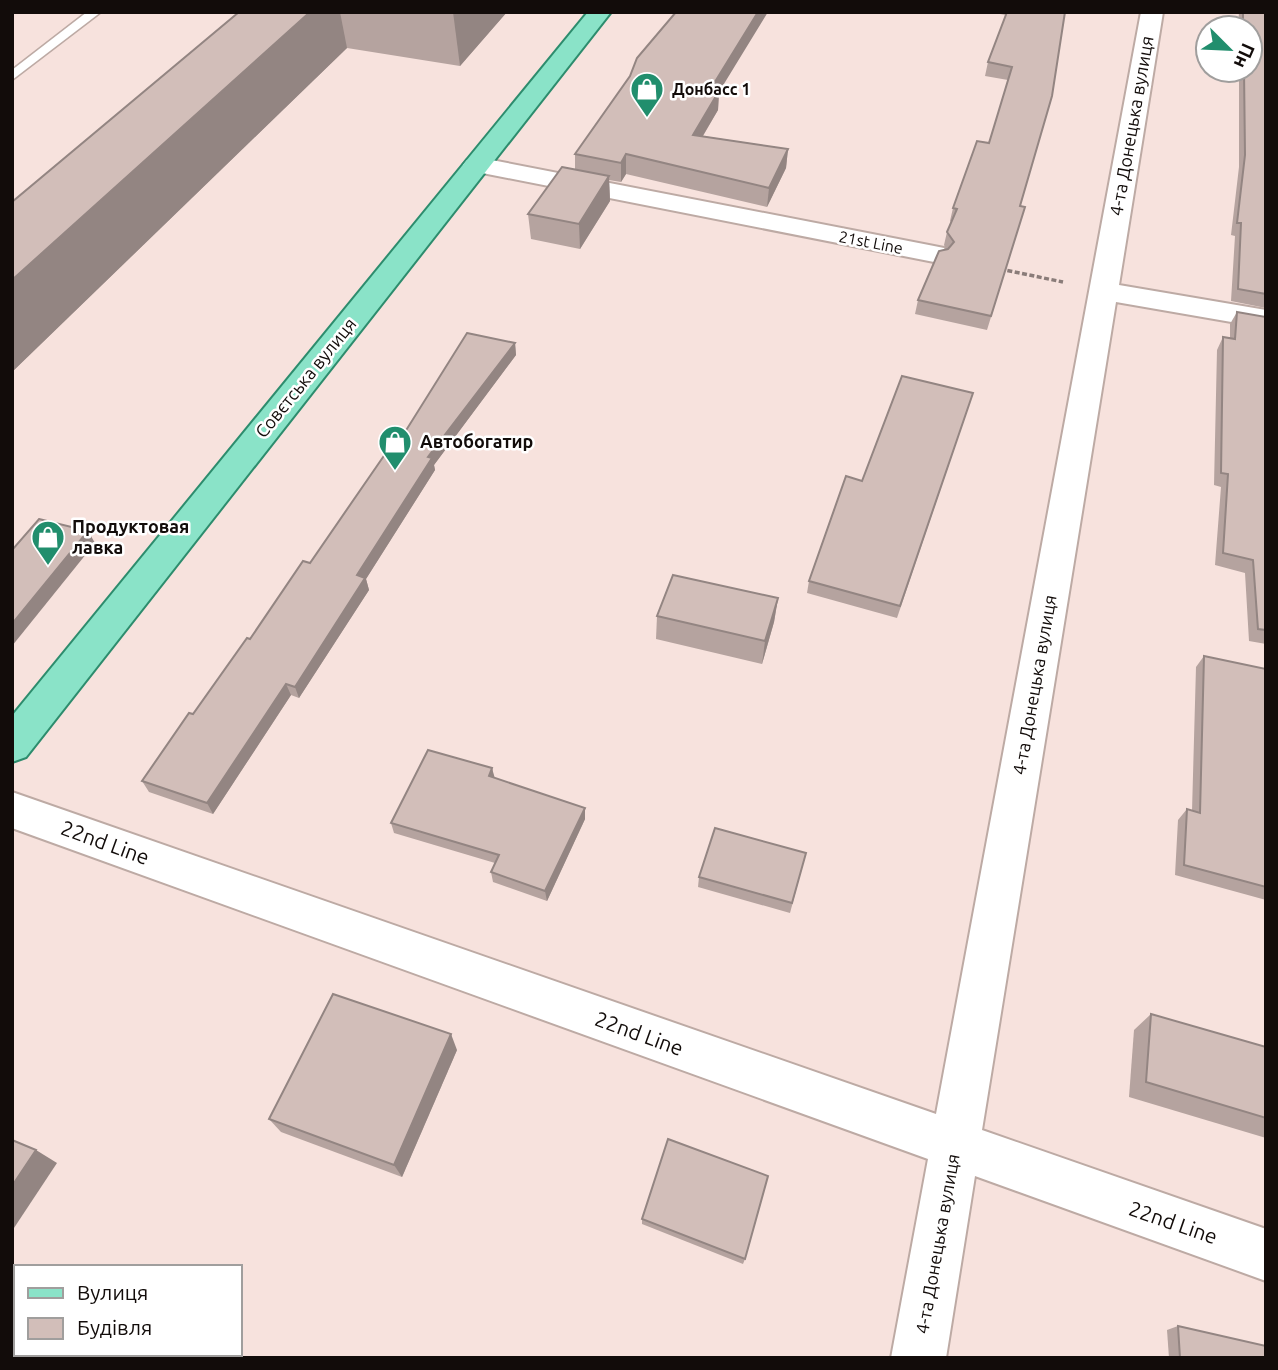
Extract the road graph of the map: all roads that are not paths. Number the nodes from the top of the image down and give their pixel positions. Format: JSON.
{"nodes":[{"id":1,"x":95,"y":12,"type":"edge"},
{"id":2,"x":600,"y":12,"type":"edge"},
{"id":3,"x":1152,"y":12,"type":"edge"},
{"id":4,"x":12,"y":76,"type":"edge"},
{"id":5,"x":476,"y":165,"type":"junction"},
{"id":6,"x":934,"y":254,"type":"edge"},
{"id":7,"x":1104,"y":291,"type":"junction"},
{"id":8,"x":1266,"y":319,"type":"edge"},
{"id":9,"x":12,"y":745,"type":"edge"},
{"id":10,"x":12,"y":810,"type":"edge"},
{"id":11,"x":954,"y":1146,"type":"junction"},
{"id":12,"x":1266,"y":1255,"type":"edge"},
{"id":13,"x":918,"y":1358,"type":"edge"}],
"edges":[{"from":1,"to":4,"type":"lane"},
{"from":2,"to":5,"type":"main road","name":"Совєтська вулиця"},
{"from":3,"to":7,"type":"street","name":"4-та Донецька вулиця"},
{"from":5,"to":6,"type":"street","name":"21st Line"},
{"from":5,"to":9,"type":"main road","name":"Совєтська вулиця"},
{"from":7,"to":8,"type":"street"},
{"from":7,"to":11,"type":"street","name":"4-та Донецька вулиця"},
{"from":10,"to":11,"type":"street","name":"22nd Line"},
{"from":11,"to":12,"type":"street","name":"22nd Line"},
{"from":11,"to":13,"type":"street","name":"4-та Донецька вулиця"}]}
